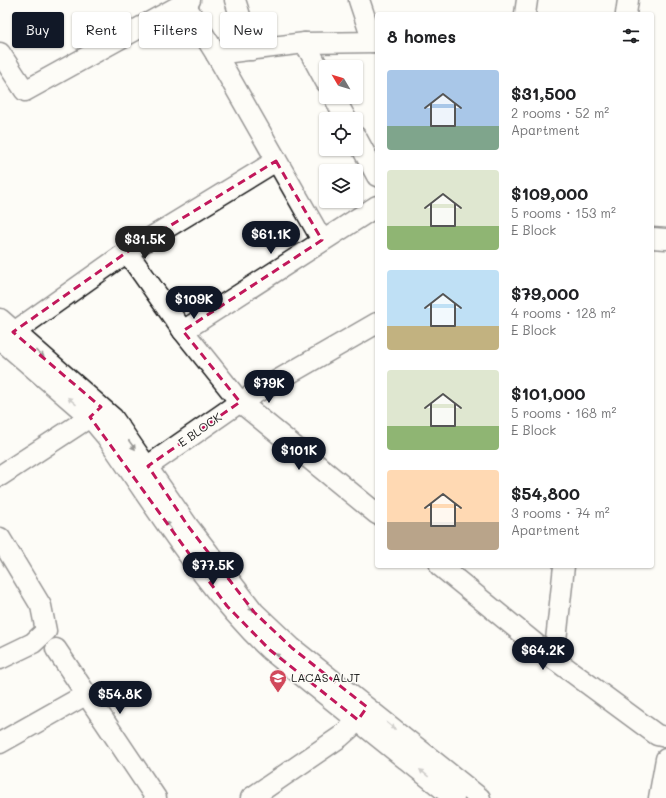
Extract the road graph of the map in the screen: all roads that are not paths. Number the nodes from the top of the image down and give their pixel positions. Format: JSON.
{"nodes":[{"id":1,"x":235,"y":0,"type":"edge"},
{"id":2,"x":359,"y":0,"type":"edge"},
{"id":3,"x":527,"y":0,"type":"edge"},
{"id":4,"x":628,"y":0,"type":"edge"},
{"id":5,"x":187,"y":2,"type":"edge"},
{"id":6,"x":525,"y":12,"type":"edge"},
{"id":7,"x":626,"y":12,"type":"edge"},
{"id":8,"x":375,"y":42,"type":"edge"},
{"id":9,"x":305,"y":43,"type":"junction"},
{"id":10,"x":251,"y":50,"type":"junction"},
{"id":11,"x":0,"y":53,"type":"edge"},
{"id":12,"x":216,"y":54,"type":"junction"},
{"id":13,"x":319,"y":69,"type":"edge"},
{"id":14,"x":363,"y":150,"type":"edge"},
{"id":15,"x":276,"y":161,"type":"junction"},
{"id":16,"x":375,"y":172,"type":"edge"},
{"id":17,"x":375,"y":207,"type":"edge"},
{"id":18,"x":654,"y":238,"type":"edge"},
{"id":19,"x":666,"y":239,"type":"edge"},
{"id":20,"x":322,"y":240,"type":"junction"},
{"id":21,"x":127,"y":252,"type":"junction"},
{"id":22,"x":375,"y":324,"type":"edge"},
{"id":23,"x":183,"y":331,"type":"junction"},
{"id":24,"x":4,"y":333,"type":"edge"},
{"id":25,"x":240,"y":402,"type":"junction"},
{"id":26,"x":96,"y":412,"type":"junction"},
{"id":27,"x":148,"y":466,"type":"junction"},
{"id":28,"x":0,"y":476,"type":"edge"},
{"id":29,"x":375,"y":512,"type":"edge"},
{"id":30,"x":0,"y":538,"type":"edge"},
{"id":31,"x":442,"y":568,"type":"edge"},
{"id":32,"x":564,"y":568,"type":"edge"},
{"id":33,"x":56,"y":649,"type":"dead end"},
{"id":34,"x":0,"y":659,"type":"edge"},
{"id":35,"x":554,"y":659,"type":"junction"},
{"id":36,"x":87,"y":694,"type":"junction"},
{"id":37,"x":362,"y":713,"type":"junction"},
{"id":38,"x":666,"y":737,"type":"edge"},
{"id":39,"x":0,"y":743,"type":"edge"},
{"id":40,"x":666,"y":759,"type":"edge"},
{"id":41,"x":156,"y":798,"type":"edge"},
{"id":42,"x":251,"y":798,"type":"edge"},
{"id":43,"x":454,"y":798,"type":"edge"},
{"id":44,"x":480,"y":798,"type":"edge"},
{"id":45,"x":659,"y":798,"type":"edge"}],
"edges":[{"from":1,"to":10,"type":"street"},
{"from":2,"to":8,"type":"street"},
{"from":3,"to":6,"type":"street"},
{"from":4,"to":7,"type":"street"},
{"from":5,"to":11,"type":"street"},
{"from":5,"to":12,"type":"street"},
{"from":8,"to":9,"type":"street"},
{"from":9,"to":10,"type":"street"},
{"from":9,"to":13,"type":"street"},
{"from":10,"to":12,"type":"street"},
{"from":12,"to":15,"type":"street"},
{"from":14,"to":16,"type":"street"},
{"from":15,"to":20,"type":"street"},
{"from":15,"to":21,"type":"street"},
{"from":17,"to":20,"type":"street"},
{"from":18,"to":19,"type":"street"},
{"from":20,"to":23,"type":"street"},
{"from":21,"to":23,"type":"street"},
{"from":21,"to":24,"type":"street"},
{"from":22,"to":25,"type":"street","name":"E BLOCK"},
{"from":23,"to":25,"type":"street"},
{"from":24,"to":26,"type":"street"},
{"from":25,"to":27,"type":"street","name":"E BLOCK"},
{"from":25,"to":29,"type":"street"},
{"from":26,"to":27,"type":"street","one_way":true},
{"from":26,"to":28,"type":"street"},
{"from":37,"to":26,"type":"street","one_way":true},
{"from":27,"to":37,"type":"street","one_way":true},
{"from":30,"to":34,"type":"street"},
{"from":31,"to":35,"type":"street"},
{"from":32,"to":35,"type":"street"},
{"from":33,"to":36,"type":"street"},
{"from":35,"to":38,"type":"street"},
{"from":36,"to":39,"type":"street"},
{"from":36,"to":41,"type":"street"},
{"from":37,"to":42,"type":"street"},
{"from":43,"to":37,"type":"street","one_way":true},
{"from":37,"to":44,"type":"street","one_way":true},
{"from":40,"to":45,"type":"street"}]}
